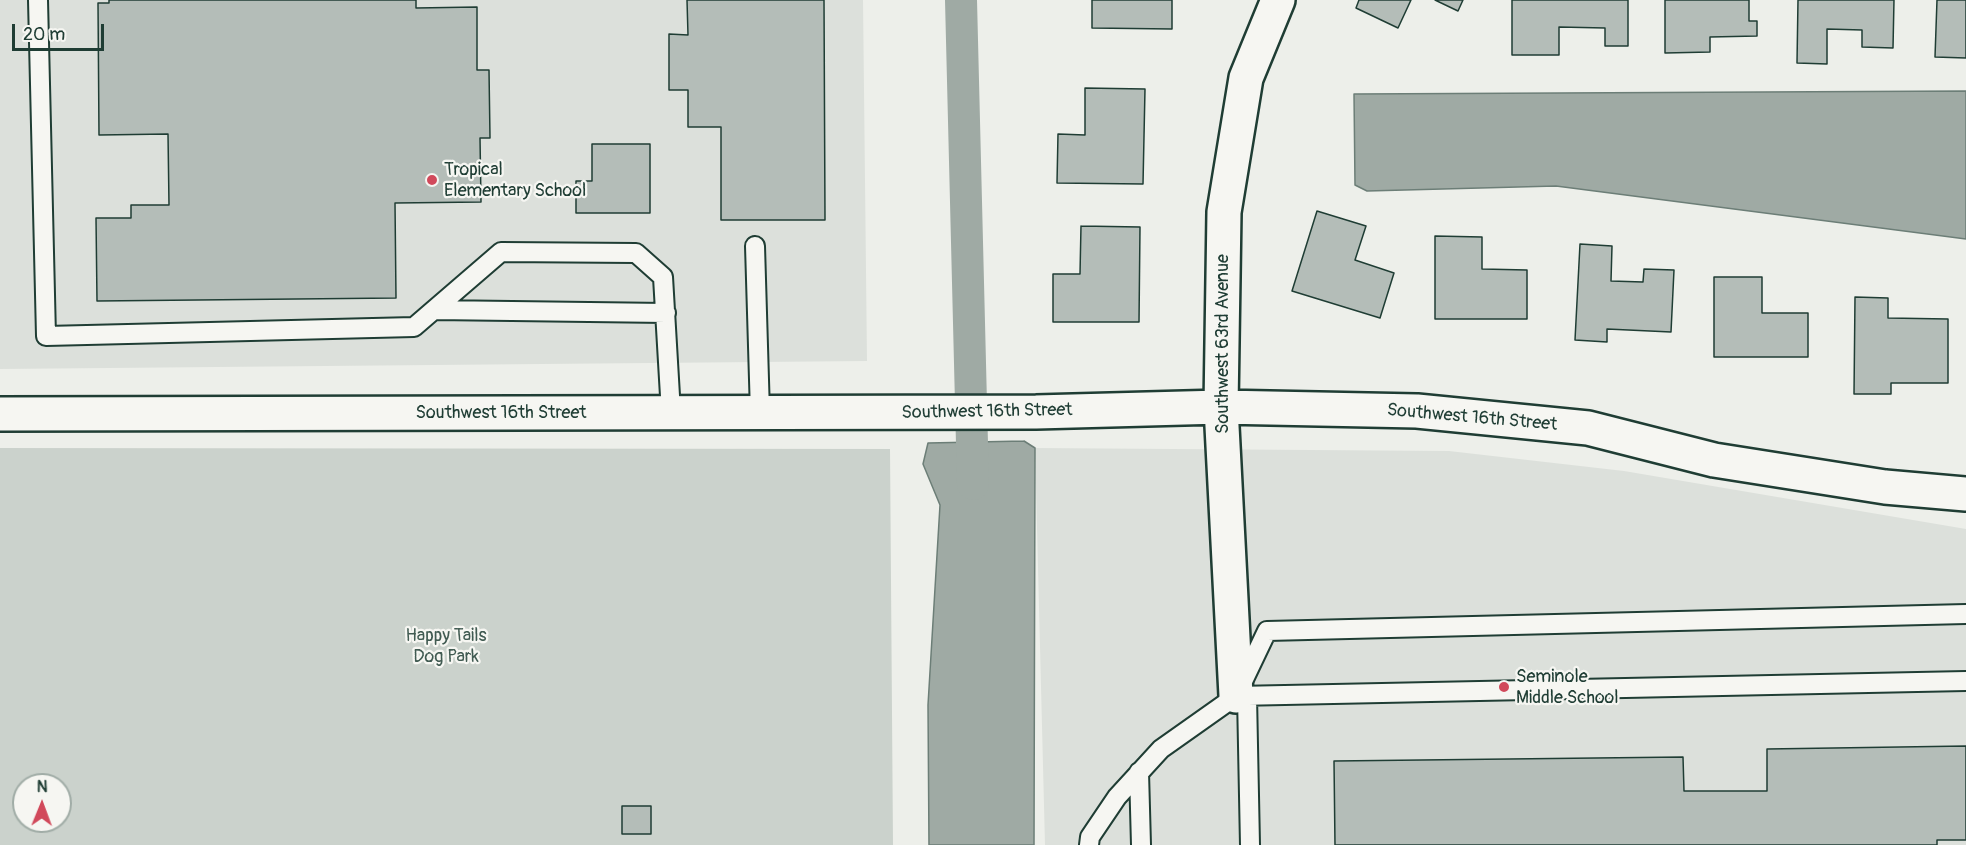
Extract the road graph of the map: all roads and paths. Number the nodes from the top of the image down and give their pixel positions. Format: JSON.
{"nodes":[{"id":1,"x":38,"y":0,"type":"edge"},
{"id":2,"x":1278,"y":0,"type":"edge"},
{"id":3,"x":755,"y":246,"type":"dead end"},
{"id":4,"x":435,"y":309,"type":"junction"},
{"id":5,"x":666,"y":313,"type":"junction"},
{"id":6,"x":1221,"y":407,"type":"junction"},
{"id":7,"x":671,"y":413,"type":"junction"},
{"id":8,"x":760,"y":413,"type":"junction"},
{"id":9,"x":0,"y":414,"type":"edge"},
{"id":10,"x":1966,"y":494,"type":"edge"},
{"id":11,"x":1966,"y":614,"type":"edge"},
{"id":12,"x":1966,"y":681,"type":"edge"},
{"id":13,"x":1241,"y":696,"type":"junction"},
{"id":14,"x":1139,"y":772,"type":"junction"},
{"id":15,"x":1089,"y":845,"type":"edge"},
{"id":16,"x":1141,"y":845,"type":"edge"},
{"id":17,"x":1250,"y":845,"type":"edge"}],
"edges":[{"from":1,"to":4,"type":"lane"},
{"from":2,"to":6,"type":"street","name":"Southwest 63rd Avenue"},
{"from":3,"to":8,"type":"lane"},
{"from":4,"to":5,"type":"lane"},
{"from":4,"to":5,"type":"lane"},
{"from":5,"to":7,"type":"lane"},
{"from":6,"to":8,"type":"street","name":"Southwest 16th Street"},
{"from":6,"to":10,"type":"street","name":"Southwest 16th Street"},
{"from":6,"to":13,"type":"street","name":"Southwest 63rd Avenue"},
{"from":7,"to":8,"type":"street","name":"Southwest 16th Street"},
{"from":7,"to":9,"type":"street","name":"Southwest 16th Street"},
{"from":11,"to":13,"type":"lane"},
{"from":12,"to":13,"type":"lane"},
{"from":13,"to":14,"type":"lane"},
{"from":13,"to":17,"type":"lane"},
{"from":14,"to":15,"type":"lane"},
{"from":14,"to":16,"type":"lane"}]}
